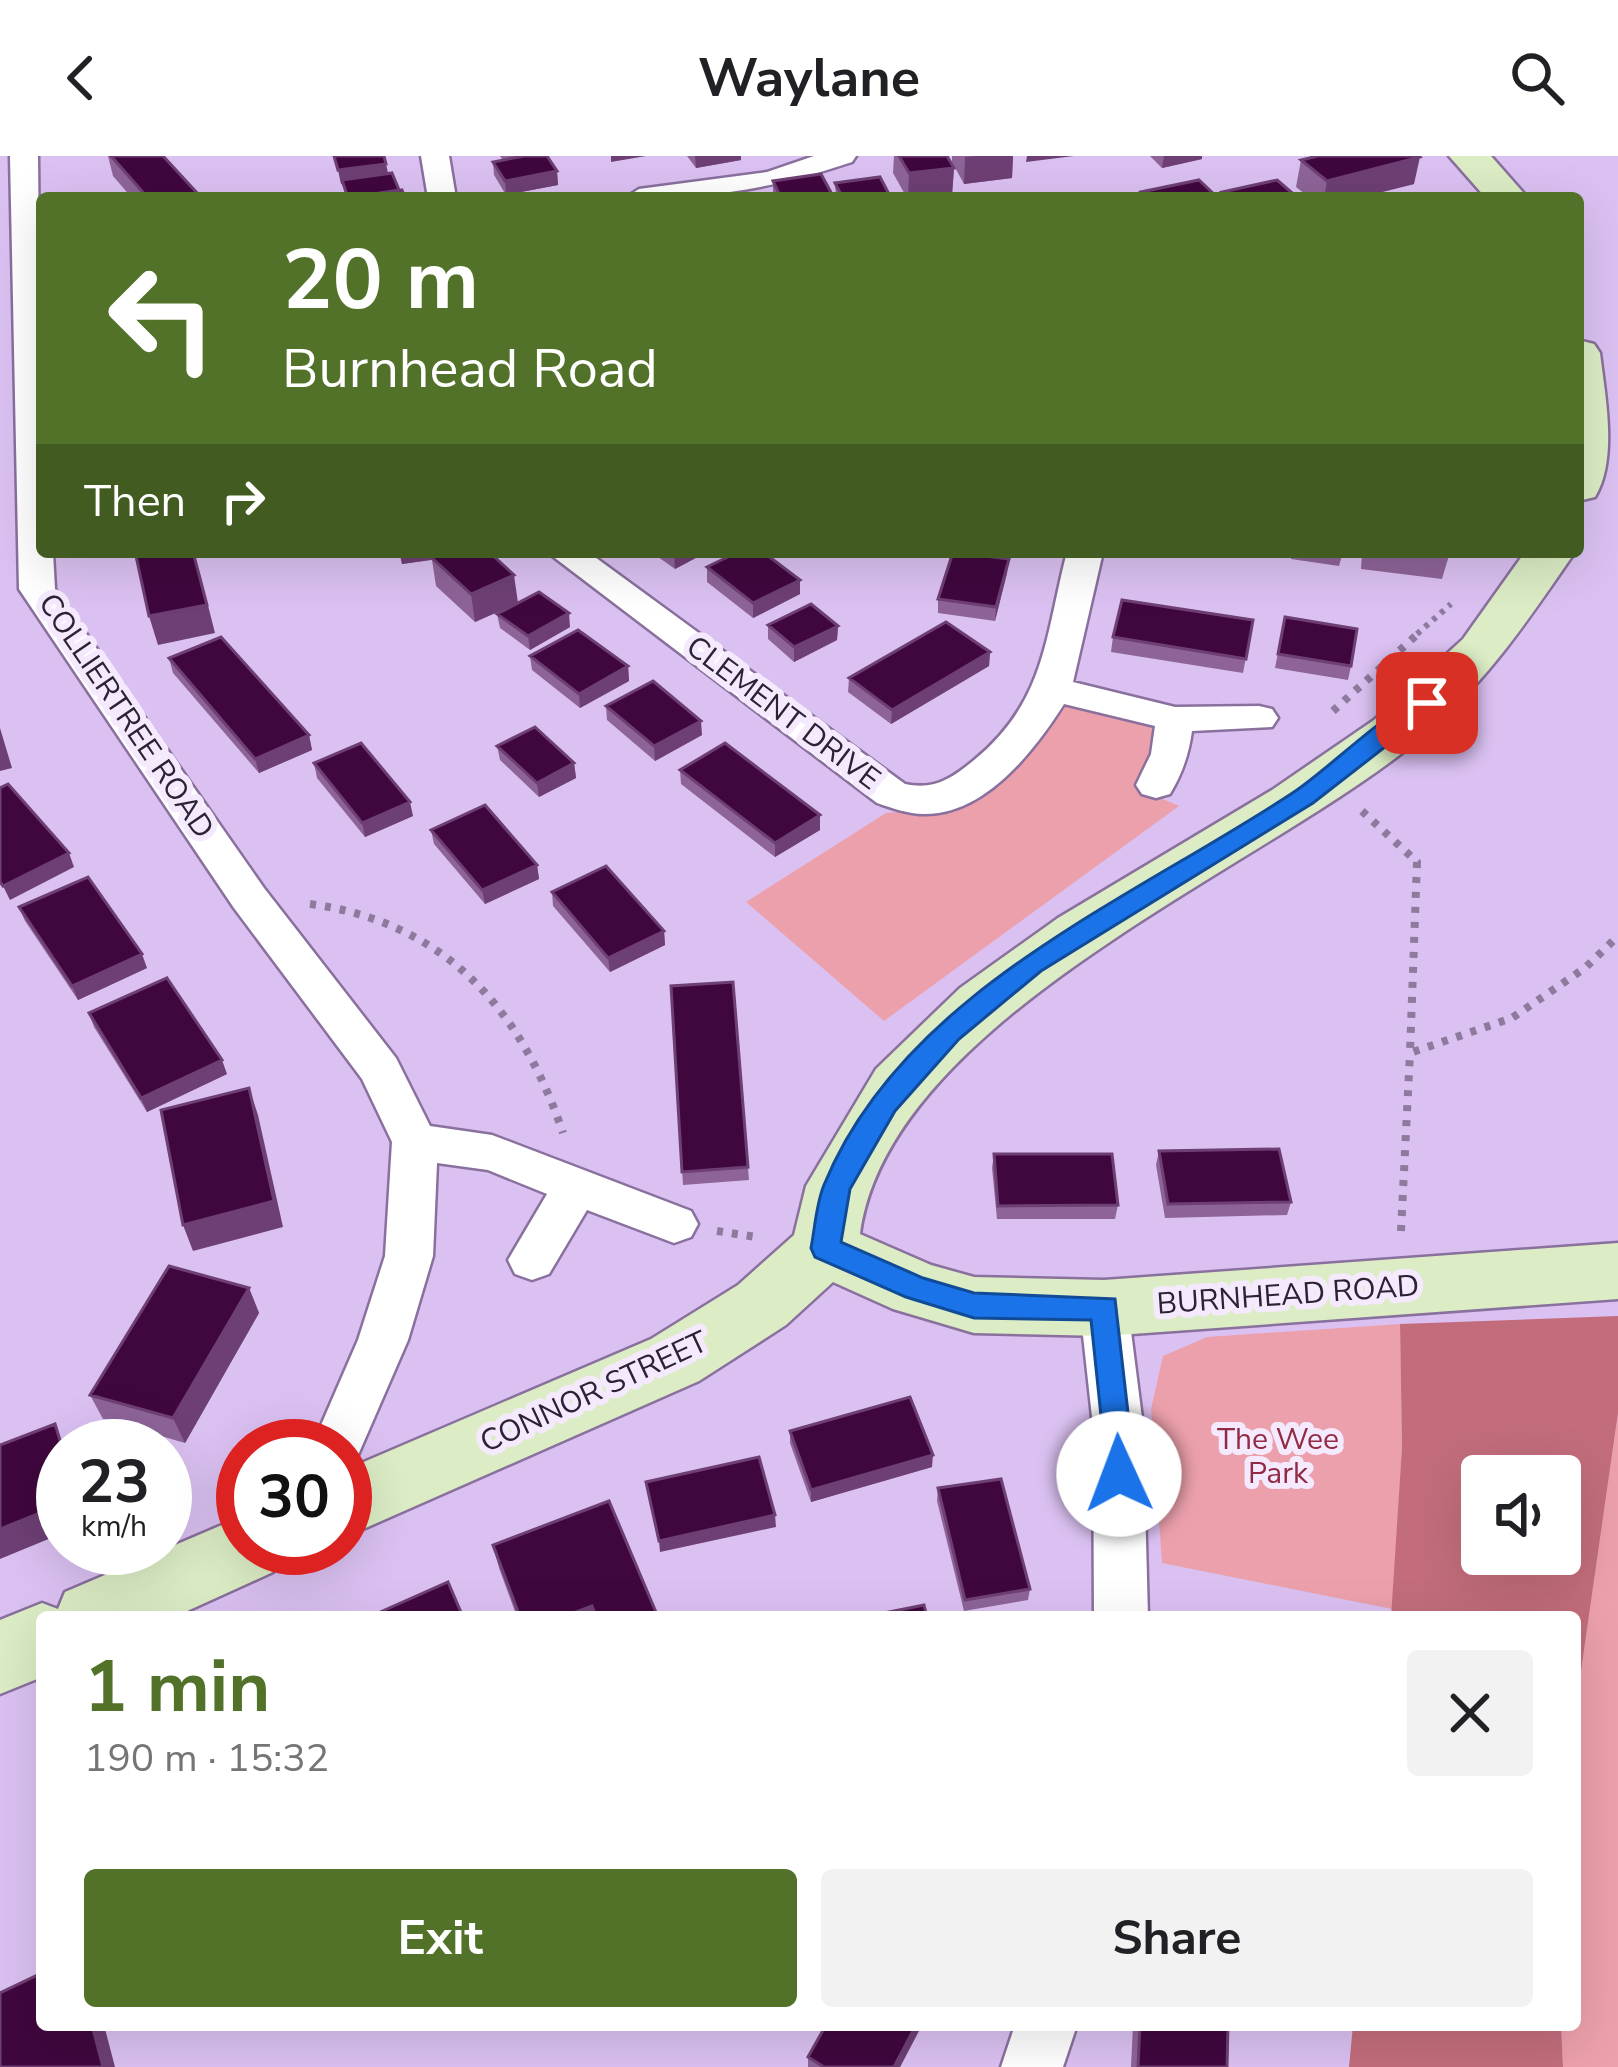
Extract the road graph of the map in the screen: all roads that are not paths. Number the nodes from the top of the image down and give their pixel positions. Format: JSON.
{"nodes":[{"id":1,"x":24,"y":156,"type":"edge"},
{"id":2,"x":435,"y":156,"type":"edge"},
{"id":3,"x":842,"y":156,"type":"edge"},
{"id":4,"x":1468,"y":156,"type":"edge"},
{"id":5,"x":441,"y":192,"type":"edge"},
{"id":6,"x":684,"y":192,"type":"edge"},
{"id":7,"x":1502,"y":192,"type":"edge"},
{"id":8,"x":1584,"y":409,"type":"edge"},
{"id":9,"x":1584,"y":443,"type":"edge"},
{"id":10,"x":573,"y":558,"type":"edge"},
{"id":11,"x":1083,"y":558,"type":"edge"},
{"id":12,"x":1547,"y":558,"type":"edge"},
{"id":13,"x":18,"y":594,"type":"edge"},
{"id":14,"x":1053,"y":689,"type":"junction"},
{"id":15,"x":1259,"y":718,"type":"dead end"},
{"id":16,"x":1175,"y":719,"type":"junction"},
{"id":17,"x":1156,"y":785,"type":"dead end"},
{"id":18,"x":415,"y":1142,"type":"junction"},
{"id":19,"x":576,"y":1187,"type":"junction"},
{"id":20,"x":674,"y":1224,"type":"dead end"},
{"id":21,"x":825,"y":1248,"type":"junction"},
{"id":22,"x":532,"y":1260,"type":"dead end"},
{"id":23,"x":1618,"y":1270,"type":"edge"},
{"id":24,"x":1104,"y":1308,"type":"junction"},
{"id":25,"x":348,"y":1419,"type":"edge"},
{"id":26,"x":372,"y":1492,"type":"edge"},
{"id":27,"x":216,"y":1562,"type":"edge"},
{"id":28,"x":105,"y":1611,"type":"edge"},
{"id":29,"x":1121,"y":1611,"type":"edge"},
{"id":30,"x":36,"y":1642,"type":"edge"},
{"id":31,"x":0,"y":1658,"type":"edge"},
{"id":32,"x":1044,"y":2031,"type":"edge"},
{"id":33,"x":1032,"y":2067,"type":"edge"}],
"edges":[{"from":1,"to":13,"type":"street","name":"COLLIERTREE ROAD"},
{"from":2,"to":5,"type":"street"},
{"from":3,"to":6,"type":"street"},
{"from":4,"to":7,"type":"street"},
{"from":8,"to":9,"type":"street"},
{"from":10,"to":14,"type":"street","name":"CLEMENT DRIVE"},
{"from":11,"to":14,"type":"street","name":"CLEMENT DRIVE"},
{"from":12,"to":21,"type":"street"},
{"from":13,"to":18,"type":"street","name":"COLLIERTREE ROAD"},
{"from":14,"to":16,"type":"street"},
{"from":15,"to":16,"type":"street"},
{"from":16,"to":17,"type":"street"},
{"from":18,"to":19,"type":"street"},
{"from":18,"to":25,"type":"street","name":"COLLIERTREE ROAD"},
{"from":19,"to":20,"type":"street"},
{"from":19,"to":22,"type":"street"},
{"from":21,"to":24,"type":"street","name":"BURNHEAD ROAD"},
{"from":21,"to":26,"type":"street","name":"CONNOR STREET"},
{"from":23,"to":24,"type":"street","name":"BURNHEAD ROAD"},
{"from":24,"to":29,"type":"street"},
{"from":27,"to":28,"type":"street"},
{"from":30,"to":31,"type":"street"},
{"from":32,"to":33,"type":"street"}]}
